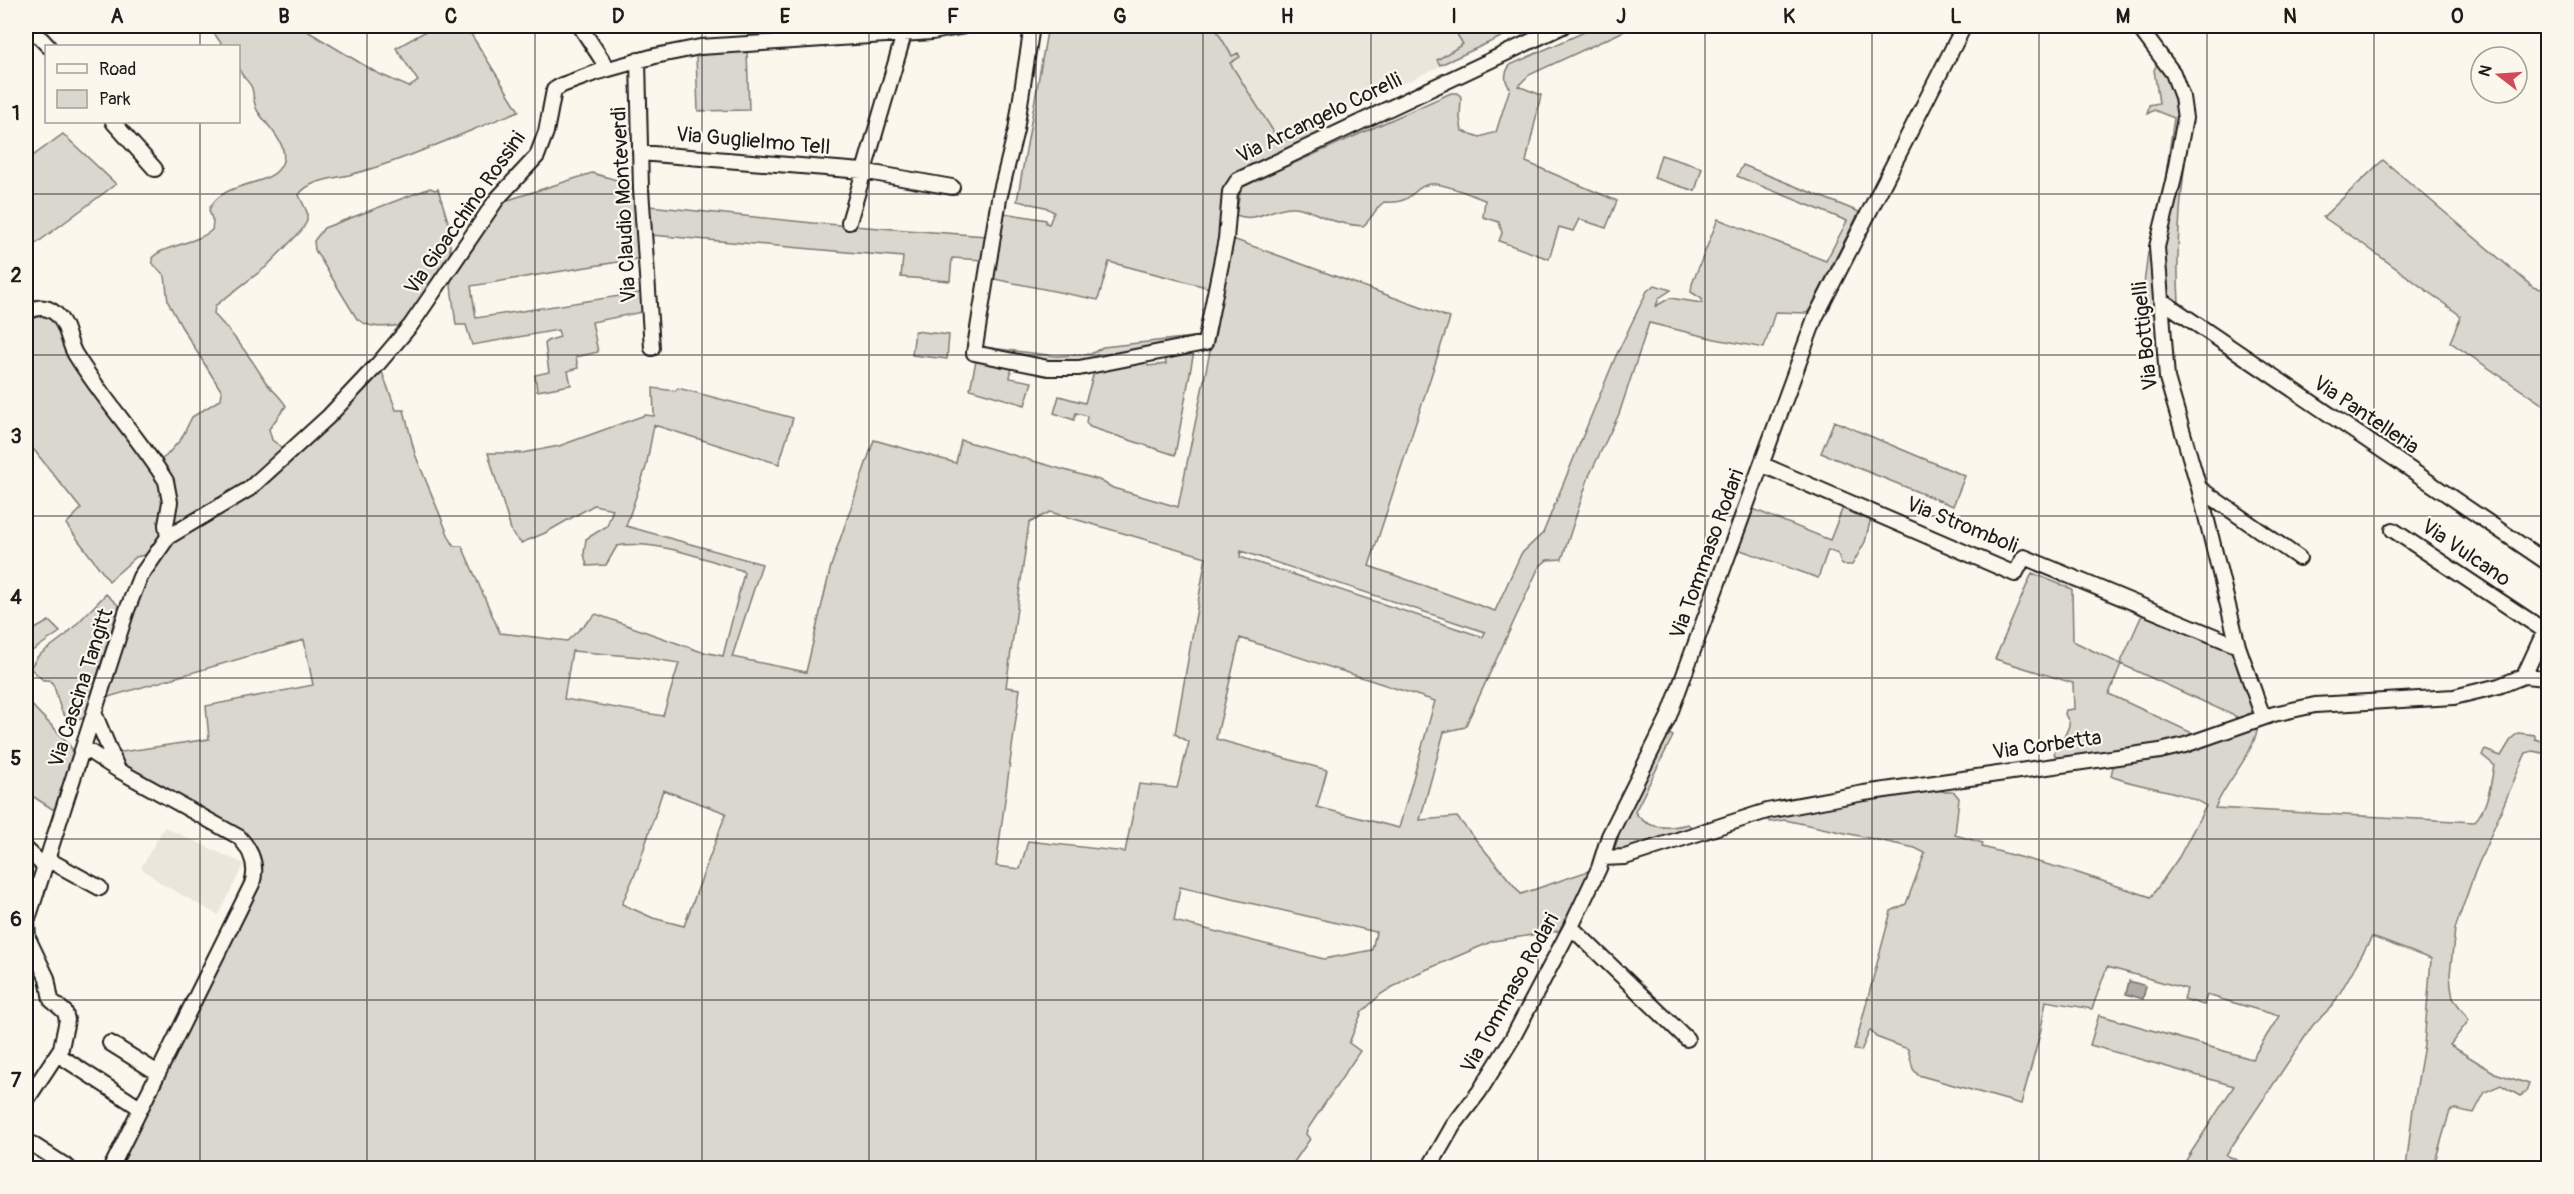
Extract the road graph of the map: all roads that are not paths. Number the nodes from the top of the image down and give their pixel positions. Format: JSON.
{"nodes":[{"id":1,"x":29,"y":26,"type":"edge"},
{"id":2,"x":580,"y":26,"type":"edge"},
{"id":3,"x":966,"y":26,"type":"edge"},
{"id":4,"x":1032,"y":26,"type":"edge"},
{"id":5,"x":1563,"y":26,"type":"edge"},
{"id":6,"x":1964,"y":26,"type":"edge"},
{"id":7,"x":2138,"y":26,"type":"edge"},
{"id":8,"x":931,"y":29,"type":"edge"},
{"id":9,"x":901,"y":34,"type":"junction"},
{"id":10,"x":47,"y":45,"type":"edge"},
{"id":11,"x":638,"y":60,"type":"junction"},
{"id":12,"x":608,"y":69,"type":"junction"},
{"id":13,"x":114,"y":123,"type":"edge"},
{"id":14,"x":640,"y":153,"type":"junction"},
{"id":15,"x":155,"y":169,"type":"dead end"},
{"id":16,"x":862,"y":171,"type":"junction"},
{"id":17,"x":952,"y":187,"type":"dead end"},
{"id":18,"x":849,"y":222,"type":"dead end"},
{"id":19,"x":2161,"y":300,"type":"junction"},
{"id":20,"x":26,"y":313,"type":"edge"},
{"id":21,"x":652,"y":348,"type":"dead end"},
{"id":22,"x":1763,"y":465,"type":"junction"},
{"id":23,"x":2199,"y":488,"type":"junction"},
{"id":24,"x":2393,"y":530,"type":"dead end"},
{"id":25,"x":168,"y":537,"type":"junction"},
{"id":26,"x":155,"y":553,"type":"joint"},
{"id":27,"x":2299,"y":558,"type":"dead end"},
{"id":28,"x":2548,"y":563,"type":"edge"},
{"id":29,"x":2547,"y":628,"type":"edge"},
{"id":30,"x":2238,"y":646,"type":"junction"},
{"id":31,"x":2536,"y":677,"type":"edge"},
{"id":32,"x":95,"y":715,"type":"junction"},
{"id":33,"x":2263,"y":717,"type":"junction"},
{"id":34,"x":84,"y":748,"type":"junction"},
{"id":35,"x":118,"y":770,"type":"junction"},
{"id":36,"x":26,"y":849,"type":"edge"},
{"id":37,"x":1602,"y":858,"type":"junction"},
{"id":38,"x":46,"y":863,"type":"junction"},
{"id":39,"x":100,"y":888,"type":"dead end"},
{"id":40,"x":1571,"y":927,"type":"junction"},
{"id":41,"x":1687,"y":1039,"type":"dead end"},
{"id":42,"x":110,"y":1043,"type":"dead end"},
{"id":43,"x":57,"y":1054,"type":"junction"},
{"id":44,"x":158,"y":1073,"type":"junction"},
{"id":45,"x":26,"y":1101,"type":"edge"},
{"id":46,"x":140,"y":1108,"type":"junction"},
{"id":47,"x":26,"y":1140,"type":"edge"},
{"id":48,"x":69,"y":1168,"type":"edge"},
{"id":49,"x":111,"y":1168,"type":"edge"},
{"id":50,"x":1430,"y":1168,"type":"edge"}],
"edges":[{"from":1,"to":10,"type":"street"},
{"from":2,"to":12,"type":"street"},
{"from":3,"to":8,"type":"street","name":"Via Gioacchino Rossini"},
{"from":4,"to":5,"type":"street","name":"Via Arcangelo Corelli"},
{"from":6,"to":22,"type":"street","name":"Via Tommaso Rodari"},
{"from":7,"to":19,"type":"street","name":"Via Bottigelli"},
{"from":8,"to":9,"type":"street","name":"Via Gioacchino Rossini"},
{"from":9,"to":11,"type":"street","name":"Via Gioacchino Rossini"},
{"from":9,"to":16,"type":"street"},
{"from":11,"to":12,"type":"street","name":"Via Gioacchino Rossini"},
{"from":11,"to":14,"type":"street","name":"Via Claudio Monteverdi"},
{"from":12,"to":25,"type":"street","name":"Via Gioacchino Rossini"},
{"from":13,"to":15,"type":"street"},
{"from":14,"to":16,"type":"street","name":"Via Guglielmo Tell"},
{"from":14,"to":21,"type":"street","name":"Via Claudio Monteverdi"},
{"from":16,"to":17,"type":"street","name":"Via Guglielmo Tell"},
{"from":16,"to":18,"type":"street"},
{"from":19,"to":23,"type":"street","name":"Via Bottigelli"},
{"from":19,"to":28,"type":"street","name":"Via Pantelleria"},
{"from":20,"to":25,"type":"street"},
{"from":22,"to":30,"type":"street","name":"Via Stromboli"},
{"from":22,"to":37,"type":"street","name":"Via Tommaso Rodari"},
{"from":23,"to":27,"type":"street"},
{"from":23,"to":30,"type":"street","name":"Via Bottigelli"},
{"from":24,"to":29,"type":"street","name":"Via Vulcano"},
{"from":25,"to":26,"type":"street","name":"Via Gioacchino Rossini"},
{"from":26,"to":32,"type":"street","name":"Via Cascina Tangitt"},
{"from":29,"to":31,"type":"street"},
{"from":30,"to":33,"type":"street","name":"Via Bottigelli"},
{"from":31,"to":33,"type":"street","name":"Via Corbetta"},
{"from":32,"to":34,"type":"street","name":"Via Cascina Tangitt"},
{"from":32,"to":35,"type":"street"},
{"from":33,"to":37,"type":"street","name":"Via Corbetta"},
{"from":34,"to":35,"type":"street"},
{"from":34,"to":38,"type":"street","name":"Via Cascina Tangitt"},
{"from":35,"to":44,"type":"street"},
{"from":36,"to":38,"type":"street"},
{"from":37,"to":40,"type":"street","name":"Via Tommaso Rodari"},
{"from":38,"to":39,"type":"street"},
{"from":38,"to":43,"type":"street","name":"Via Cascina Tangitt"},
{"from":40,"to":41,"type":"street"},
{"from":40,"to":50,"type":"street","name":"Via Tommaso Rodari"},
{"from":42,"to":44,"type":"street"},
{"from":43,"to":45,"type":"street","name":"Via Cascina Tangitt"},
{"from":43,"to":46,"type":"street"},
{"from":44,"to":46,"type":"street"},
{"from":46,"to":49,"type":"street"},
{"from":47,"to":48,"type":"street"}]}
